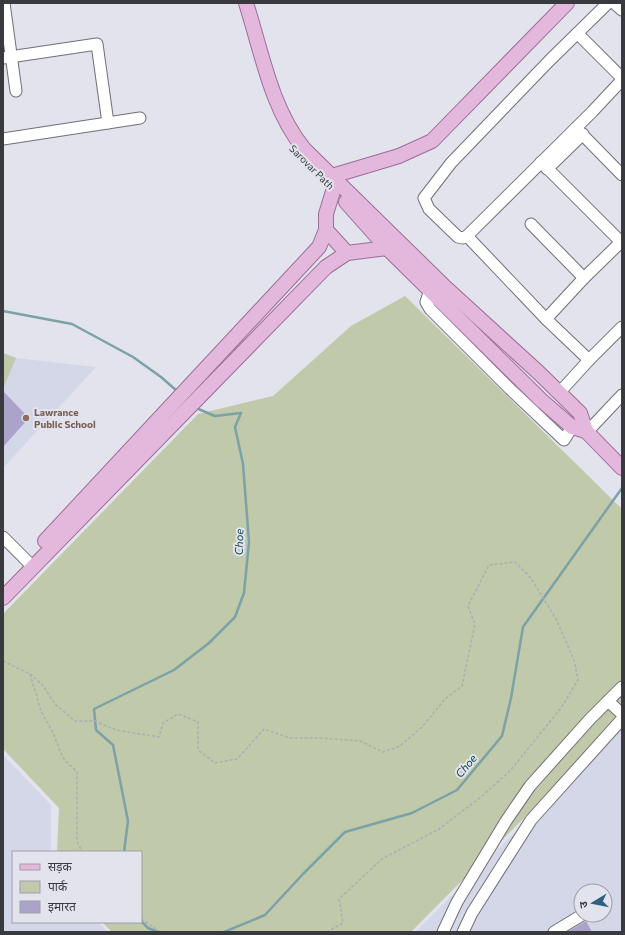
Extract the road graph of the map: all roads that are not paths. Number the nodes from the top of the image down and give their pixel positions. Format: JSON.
{"nodes":[{"id":1,"x":4,"y":3,"type":"edge"},
{"id":2,"x":238,"y":3,"type":"edge"},
{"id":3,"x":246,"y":3,"type":"edge"},
{"id":4,"x":567,"y":3,"type":"edge"},
{"id":5,"x":608,"y":3,"type":"edge"},
{"id":6,"x":614,"y":3,"type":"edge"},
{"id":7,"x":622,"y":10,"type":"edge"},
{"id":8,"x":578,"y":34,"type":"junction"},
{"id":9,"x":7,"y":58,"type":"edge"},
{"id":10,"x":622,"y":79,"type":"edge"},
{"id":11,"x":16,"y":91,"type":"dead end"},
{"id":12,"x":140,"y":118,"type":"dead end"},
{"id":13,"x":108,"y":123,"type":"junction"},
{"id":14,"x":579,"y":131,"type":"junction"},
{"id":15,"x":3,"y":139,"type":"edge"},
{"id":16,"x":544,"y":166,"type":"junction"},
{"id":17,"x":622,"y":176,"type":"edge"},
{"id":18,"x":333,"y":182,"type":"junction"},
{"id":19,"x":531,"y":224,"type":"dead end"},
{"id":20,"x":326,"y":230,"type":"junction"},
{"id":21,"x":467,"y":236,"type":"junction"},
{"id":22,"x":621,"y":242,"type":"edge"},
{"id":23,"x":387,"y":248,"type":"junction"},
{"id":24,"x":347,"y":253,"type":"junction"},
{"id":25,"x":584,"y":278,"type":"junction"},
{"id":26,"x":546,"y":319,"type":"junction"},
{"id":27,"x":622,"y":328,"type":"edge"},
{"id":28,"x":589,"y":360,"type":"junction"},
{"id":29,"x":195,"y":380,"type":"junction"},
{"id":30,"x":205,"y":391,"type":"junction"},
{"id":31,"x":560,"y":393,"type":"junction"},
{"id":32,"x":622,"y":396,"type":"edge"},
{"id":33,"x":162,"y":426,"type":"junction"},
{"id":34,"x":587,"y":431,"type":"junction"},
{"id":35,"x":622,"y":468,"type":"edge"},
{"id":36,"x":3,"y":537,"type":"edge"},
{"id":37,"x":30,"y":564,"type":"junction"},
{"id":38,"x":3,"y":585,"type":"edge"},
{"id":39,"x":3,"y":598,"type":"edge"},
{"id":40,"x":622,"y":688,"type":"edge"},
{"id":41,"x":608,"y":701,"type":"junction"},
{"id":42,"x":622,"y":714,"type":"edge"},
{"id":43,"x":622,"y":719,"type":"edge"},
{"id":44,"x":573,"y":920,"type":"edge"},
{"id":45,"x":443,"y":932,"type":"edge"},
{"id":46,"x":463,"y":932,"type":"edge"},
{"id":47,"x":554,"y":932,"type":"edge"}],
"edges":[{"from":1,"to":9,"type":"street"},
{"from":2,"to":18,"type":"main road","name":"Sarovar Path"},
{"from":3,"to":18,"type":"main road"},
{"from":4,"to":18,"type":"main road"},
{"from":5,"to":8,"type":"street"},
{"from":6,"to":7,"type":"street"},
{"from":8,"to":10,"type":"street"},
{"from":8,"to":21,"type":"street"},
{"from":9,"to":11,"type":"street"},
{"from":9,"to":13,"type":"street"},
{"from":10,"to":14,"type":"street"},
{"from":12,"to":13,"type":"street"},
{"from":13,"to":15,"type":"street"},
{"from":14,"to":16,"type":"street"},
{"from":14,"to":17,"type":"street"},
{"from":16,"to":21,"type":"street"},
{"from":16,"to":22,"type":"street"},
{"from":18,"to":20,"type":"main road"},
{"from":18,"to":23,"type":"main road","name":"Sarovar Path"},
{"from":18,"to":31,"type":"main road"},
{"from":19,"to":25,"type":"street"},
{"from":20,"to":24,"type":"main road"},
{"from":20,"to":29,"type":"main road"},
{"from":21,"to":26,"type":"street"},
{"from":22,"to":25,"type":"street"},
{"from":23,"to":24,"type":"main road"},
{"from":23,"to":34,"type":"main road","name":"Sarovar Path"},
{"from":24,"to":30,"type":"main road"},
{"from":25,"to":26,"type":"street"},
{"from":26,"to":28,"type":"street"},
{"from":27,"to":28,"type":"street"},
{"from":28,"to":31,"type":"street"},
{"from":29,"to":30,"type":"main road"},
{"from":29,"to":33,"type":"main road"},
{"from":30,"to":33,"type":"main road"},
{"from":31,"to":34,"type":"main road"},
{"from":32,"to":34,"type":"street"},
{"from":33,"to":37,"type":"main road"},
{"from":34,"to":35,"type":"main road"},
{"from":36,"to":37,"type":"street"},
{"from":37,"to":38,"type":"main road"},
{"from":37,"to":39,"type":"main road"},
{"from":40,"to":41,"type":"street"},
{"from":41,"to":42,"type":"street"},
{"from":41,"to":45,"type":"street"},
{"from":43,"to":46,"type":"street"},
{"from":44,"to":47,"type":"street"}]}
